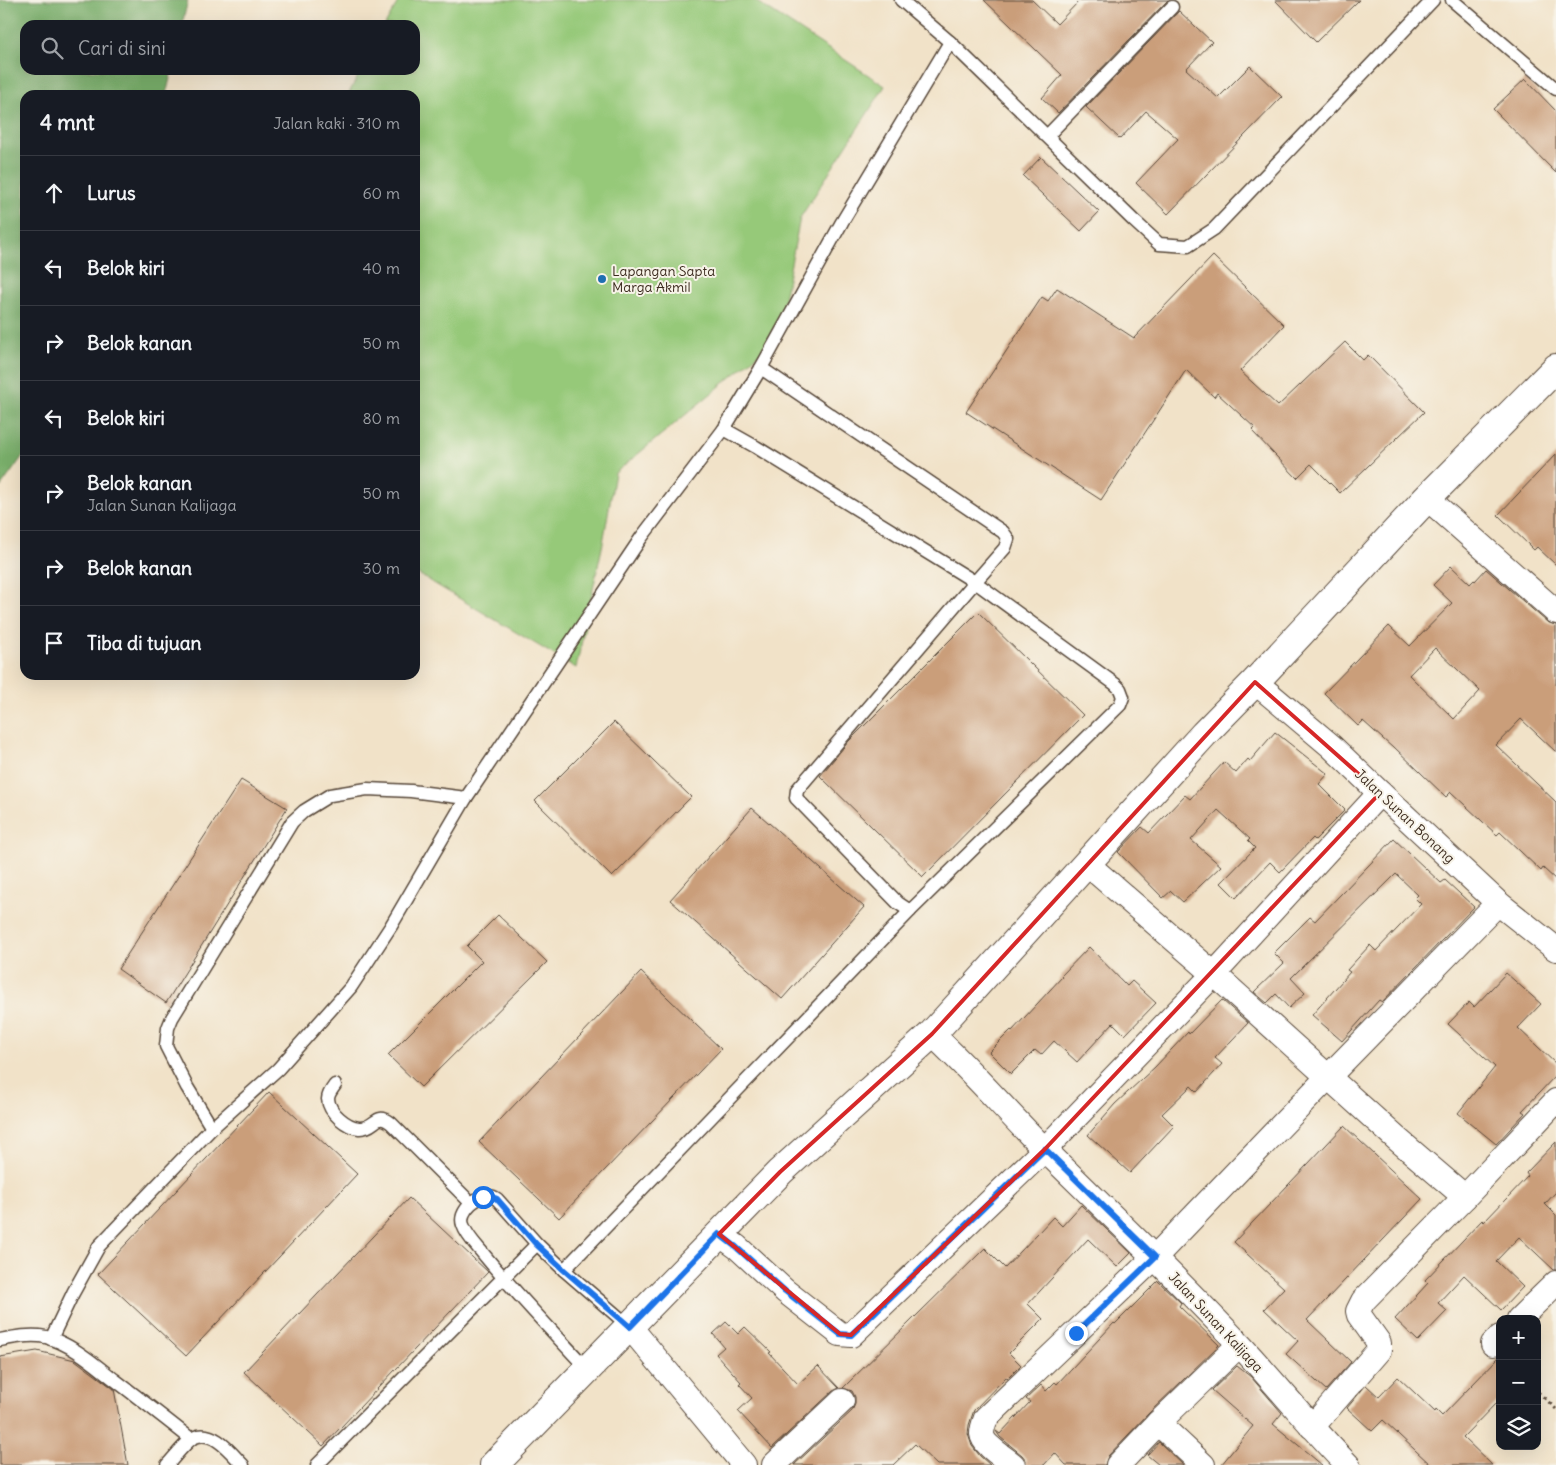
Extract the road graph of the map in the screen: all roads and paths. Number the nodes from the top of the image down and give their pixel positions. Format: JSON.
{"nodes":[{"id":1,"x":902,"y":0,"type":"edge"},
{"id":2,"x":1433,"y":0,"type":"edge"},
{"id":3,"x":1452,"y":0,"type":"edge"},
{"id":4,"x":1172,"y":7,"type":"dead end"},
{"id":5,"x":950,"y":42,"type":"junction"},
{"id":6,"x":1556,"y":89,"type":"edge"},
{"id":7,"x":1047,"y":136,"type":"junction"},
{"id":8,"x":761,"y":368,"type":"junction"},
{"id":9,"x":1552,"y":381,"type":"edge"},
{"id":10,"x":724,"y":429,"type":"junction"},
{"id":11,"x":1427,"y":498,"type":"junction"},
{"id":12,"x":975,"y":582,"type":"junction"},
{"id":13,"x":1556,"y":612,"type":"edge"},
{"id":14,"x":1255,"y":682,"type":"junction"},
{"id":15,"x":1380,"y":793,"type":"junction"},
{"id":16,"x":466,"y":798,"type":"junction"},
{"id":17,"x":1086,"y":863,"type":"junction"},
{"id":18,"x":1498,"y":903,"type":"junction"},
{"id":19,"x":910,"y":911,"type":"junction"},
{"id":20,"x":1556,"y":950,"type":"edge"},
{"id":21,"x":1214,"y":974,"type":"junction"},
{"id":22,"x":932,"y":1034,"type":"junction"},
{"id":23,"x":1329,"y":1076,"type":"junction"},
{"id":24,"x":335,"y":1085,"type":"dead end"},
{"id":25,"x":1556,"y":1101,"type":"edge"},
{"id":26,"x":212,"y":1128,"type":"junction"},
{"id":27,"x":1045,"y":1149,"type":"junction"},
{"id":28,"x":1465,"y":1197,"type":"junction"},
{"id":29,"x":471,"y":1203,"type":"junction"},
{"id":30,"x":719,"y":1234,"type":"junction"},
{"id":31,"x":536,"y":1244,"type":"junction"},
{"id":32,"x":1155,"y":1257,"type":"junction"},
{"id":33,"x":564,"y":1270,"type":"junction"},
{"id":34,"x":502,"y":1277,"type":"junction"},
{"id":35,"x":1556,"y":1283,"type":"edge"},
{"id":36,"x":1523,"y":1315,"type":"edge"},
{"id":37,"x":630,"y":1327,"type":"junction"},
{"id":38,"x":51,"y":1339,"type":"junction"},
{"id":39,"x":0,"y":1340,"type":"edge"},
{"id":40,"x":1239,"y":1345,"type":"junction"},
{"id":41,"x":588,"y":1370,"type":"junction"},
{"id":42,"x":1541,"y":1395,"type":"edge"},
{"id":43,"x":842,"y":1401,"type":"dead end"},
{"id":44,"x":1556,"y":1409,"type":"edge"},
{"id":45,"x":1158,"y":1423,"type":"junction"},
{"id":46,"x":1312,"y":1427,"type":"junction"},
{"id":47,"x":191,"y":1439,"type":"junction"},
{"id":48,"x":242,"y":1464,"type":"edge"},
{"id":49,"x":167,"y":1465,"type":"edge"},
{"id":50,"x":317,"y":1465,"type":"edge"},
{"id":51,"x":494,"y":1465,"type":"edge"},
{"id":52,"x":744,"y":1465,"type":"edge"},
{"id":53,"x":774,"y":1465,"type":"edge"},
{"id":54,"x":1013,"y":1465,"type":"edge"},
{"id":55,"x":1118,"y":1465,"type":"edge"},
{"id":56,"x":1203,"y":1465,"type":"edge"},
{"id":57,"x":1348,"y":1465,"type":"edge"}],
"edges":[{"from":1,"to":5,"type":"lane"},
{"from":2,"to":7,"type":"lane"},
{"from":3,"to":6,"type":"lane"},
{"from":4,"to":7,"type":"lane"},
{"from":5,"to":7,"type":"lane"},
{"from":5,"to":8,"type":"lane"},
{"from":8,"to":10,"type":"lane"},
{"from":8,"to":12,"type":"lane"},
{"from":9,"to":11,"type":"main road"},
{"from":10,"to":12,"type":"lane"},
{"from":10,"to":16,"type":"lane"},
{"from":11,"to":13,"type":"street"},
{"from":11,"to":14,"type":"main road"},
{"from":12,"to":19,"type":"lane"},
{"from":12,"to":19,"type":"lane"},
{"from":14,"to":15,"type":"street","name":"Jalan Sunan Bonang"},
{"from":14,"to":17,"type":"main road"},
{"from":15,"to":18,"type":"street","name":"Jalan Sunan Bonang"},
{"from":15,"to":21,"type":"street"},
{"from":16,"to":26,"type":"lane"},
{"from":16,"to":26,"type":"lane"},
{"from":17,"to":21,"type":"street"},
{"from":17,"to":22,"type":"main road"},
{"from":18,"to":20,"type":"street","name":"Jalan Sunan Bonang"},
{"from":18,"to":23,"type":"street"},
{"from":19,"to":33,"type":"lane"},
{"from":21,"to":23,"type":"street"},
{"from":21,"to":27,"type":"street"},
{"from":22,"to":27,"type":"street","name":"Jalan Sunan Kalijaga"},
{"from":22,"to":30,"type":"main road"},
{"from":23,"to":28,"type":"street"},
{"from":23,"to":32,"type":"street"},
{"from":24,"to":29,"type":"lane"},
{"from":25,"to":28,"type":"street"},
{"from":26,"to":38,"type":"lane"},
{"from":27,"to":30,"type":"street"},
{"from":27,"to":32,"type":"street","name":"Jalan Sunan Kalijaga"},
{"from":28,"to":46,"type":"street"},
{"from":29,"to":31,"type":"lane"},
{"from":29,"to":34,"type":"lane"},
{"from":30,"to":37,"type":"main road"},
{"from":31,"to":33,"type":"lane"},
{"from":31,"to":34,"type":"lane"},
{"from":32,"to":40,"type":"street","name":"Jalan Sunan Kalijaga"},
{"from":32,"to":54,"type":"street"},
{"from":33,"to":37,"type":"lane"},
{"from":34,"to":41,"type":"lane"},
{"from":34,"to":50,"type":"lane"},
{"from":35,"to":36,"type":"street"},
{"from":37,"to":41,"type":"main road"},
{"from":37,"to":52,"type":"street"},
{"from":38,"to":39,"type":"lane"},
{"from":38,"to":47,"type":"lane"},
{"from":40,"to":45,"type":"street"},
{"from":40,"to":46,"type":"street","name":"Jalan Sunan Kalijaga"},
{"from":41,"to":51,"type":"main road"},
{"from":42,"to":44,"type":"path"},
{"from":43,"to":53,"type":"street"},
{"from":45,"to":55,"type":"street"},
{"from":45,"to":56,"type":"street"},
{"from":46,"to":57,"type":"street","name":"Jalan Sunan Kalijaga"},
{"from":47,"to":48,"type":"lane"},
{"from":47,"to":49,"type":"lane"}]}
